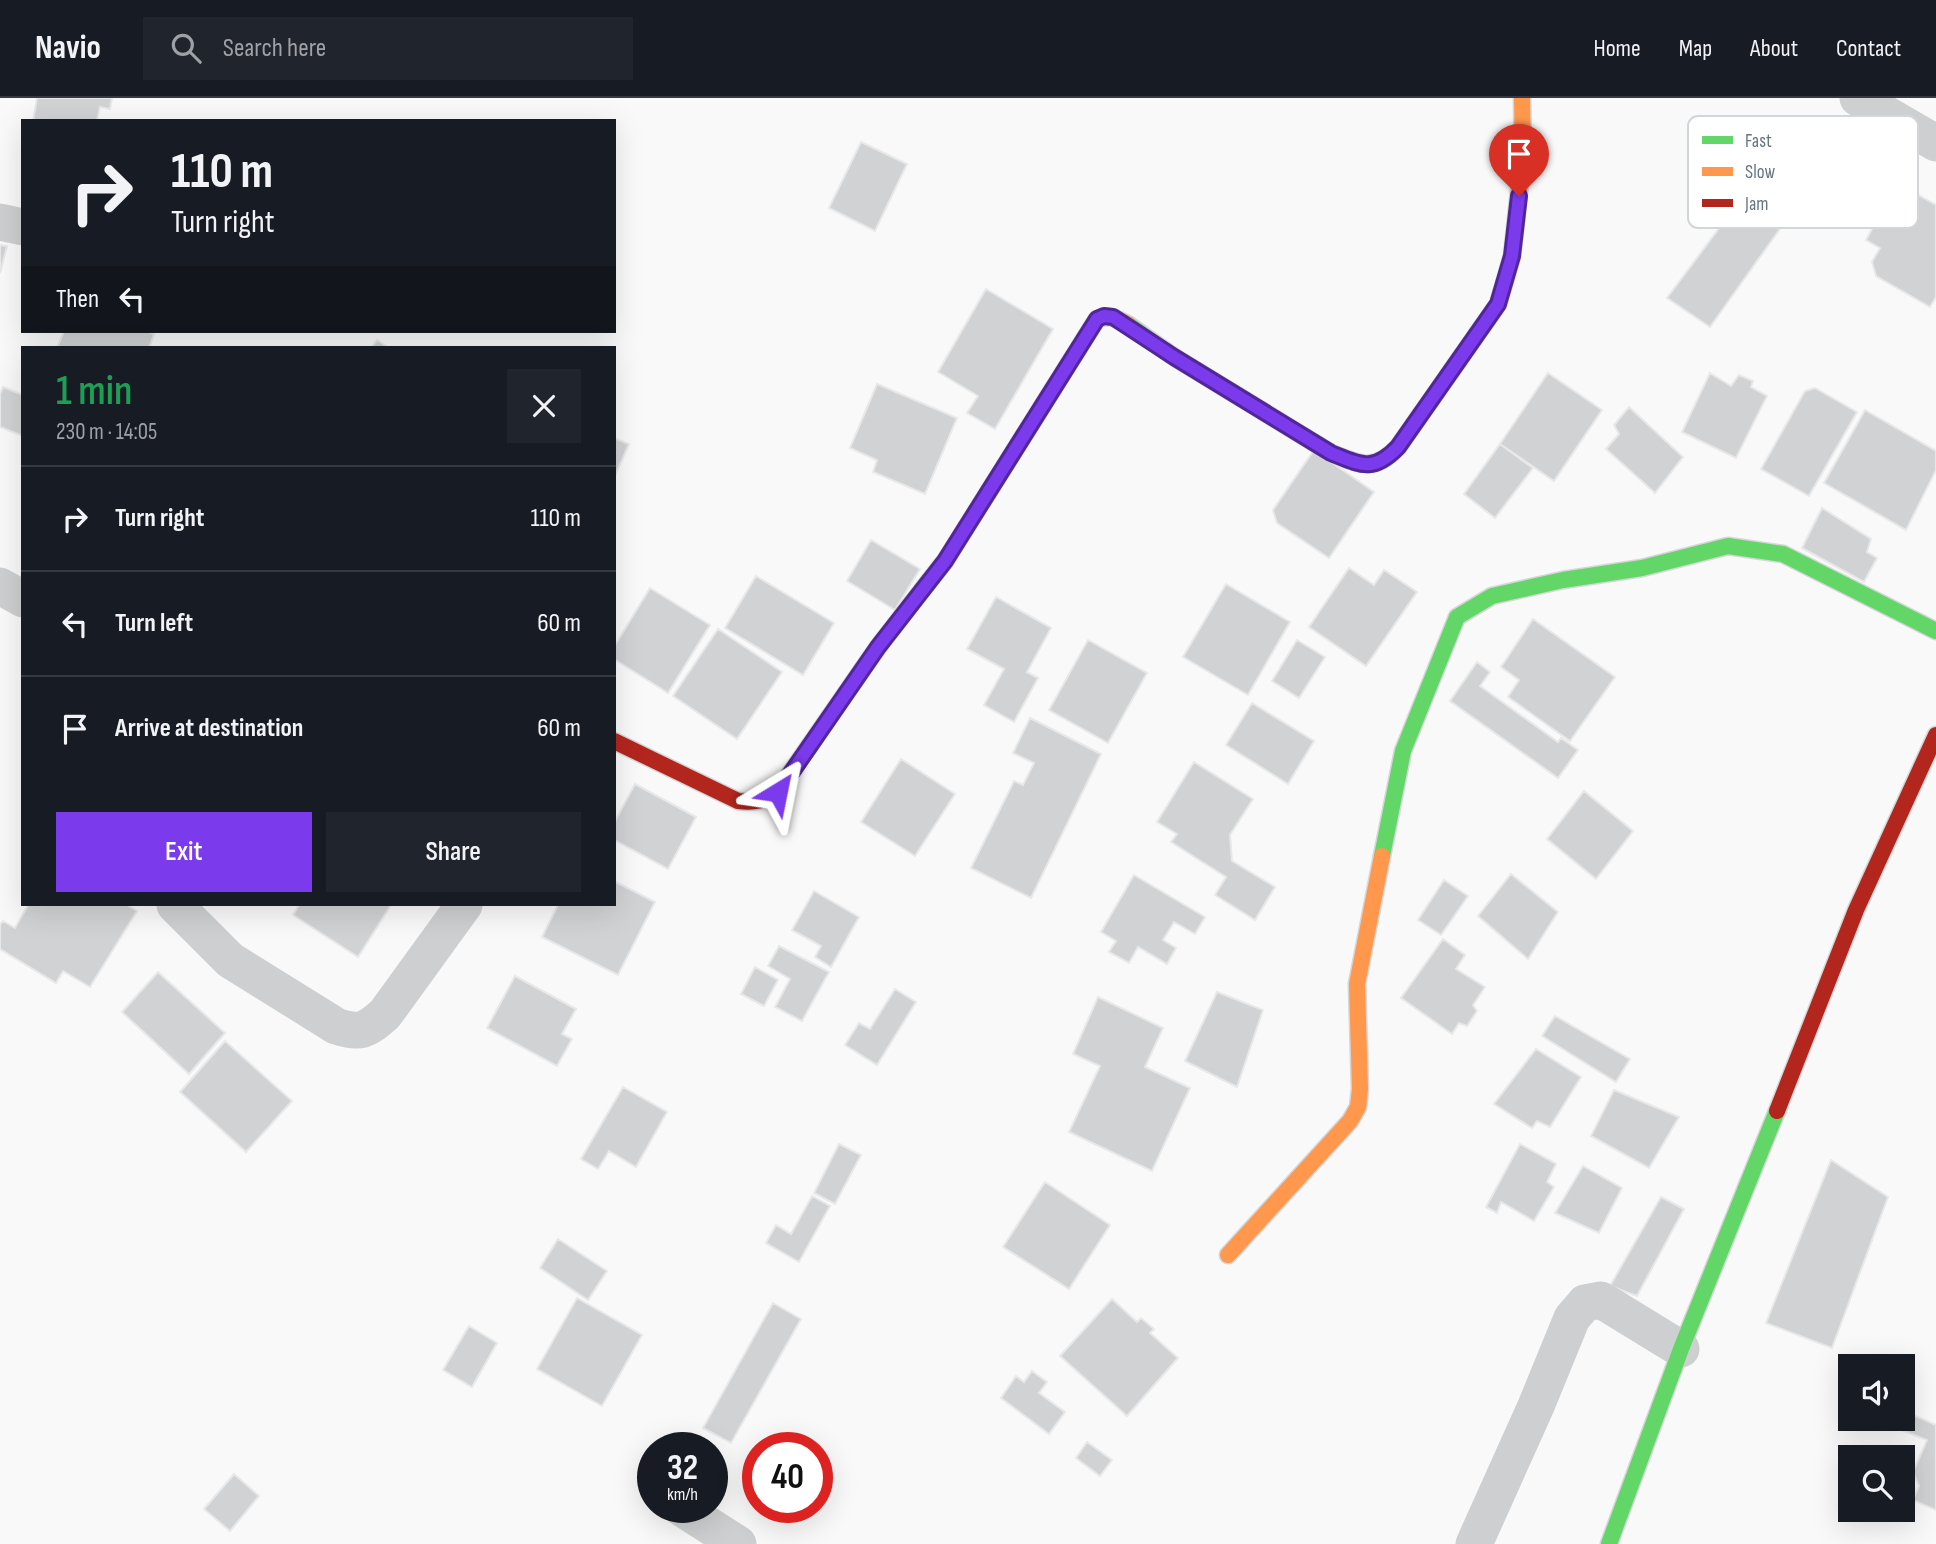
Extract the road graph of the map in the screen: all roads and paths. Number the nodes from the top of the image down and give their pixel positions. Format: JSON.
{"nodes":[{"id":1,"x":1522,"y":98,"type":"edge"},
{"id":2,"x":1858,"y":98,"type":"edge"},
{"id":3,"x":1889,"y":116,"type":"edge"},
{"id":4,"x":1918,"y":133,"type":"edge"},
{"id":5,"x":1936,"y":143,"type":"edge"},
{"id":6,"x":0,"y":222,"type":"edge"},
{"id":7,"x":21,"y":227,"type":"edge"},
{"id":8,"x":0,"y":586,"type":"edge"},
{"id":9,"x":21,"y":598,"type":"edge"},
{"id":10,"x":1936,"y":631,"type":"edge"},
{"id":11,"x":1936,"y":735,"type":"edge"},
{"id":12,"x":616,"y":742,"type":"edge"},
{"id":13,"x":175,"y":906,"type":"edge"},
{"id":14,"x":463,"y":906,"type":"edge"},
{"id":15,"x":1228,"y":1255,"type":"dead end"},
{"id":16,"x":1681,"y":1349,"type":"junction"},
{"id":17,"x":705,"y":1523,"type":"edge"},
{"id":18,"x":738,"y":1544,"type":"edge"},
{"id":19,"x":1474,"y":1544,"type":"edge"},
{"id":20,"x":1609,"y":1544,"type":"edge"}],
"edges":[{"from":1,"to":12,"type":"street"},
{"from":2,"to":3,"type":"street"},
{"from":4,"to":5,"type":"street"},
{"from":6,"to":7,"type":"street"},
{"from":8,"to":9,"type":"street"},
{"from":10,"to":15,"type":"street"},
{"from":11,"to":16,"type":"street"},
{"from":13,"to":14,"type":"street"},
{"from":16,"to":19,"type":"street"},
{"from":16,"to":20,"type":"street"},
{"from":17,"to":18,"type":"street"}]}
